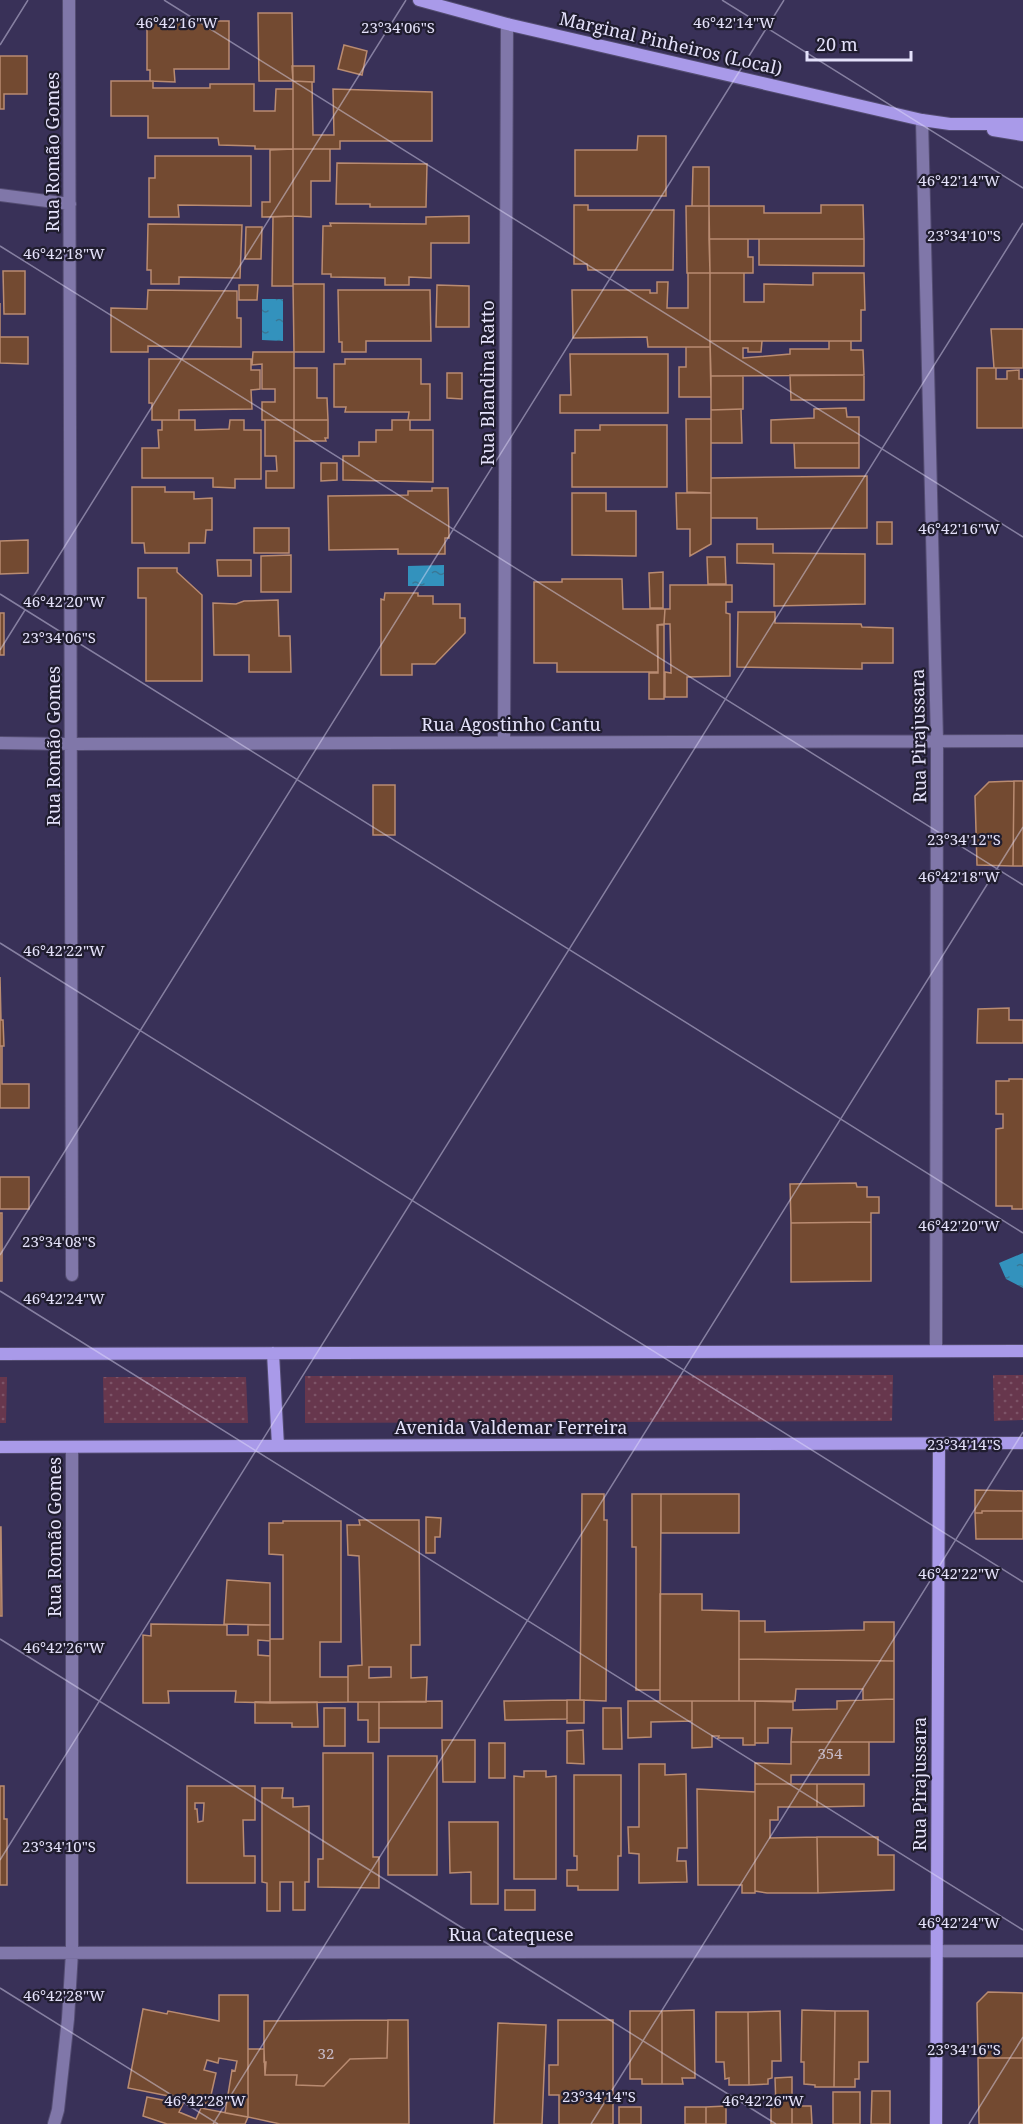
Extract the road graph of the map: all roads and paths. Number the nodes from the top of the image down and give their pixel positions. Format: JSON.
{"nodes":[{"id":1,"x":69,"y":0,"type":"edge"},
{"id":2,"x":419,"y":0,"type":"edge"},
{"id":3,"x":507,"y":24,"type":"junction"},
{"id":4,"x":922,"y":120,"type":"junction"},
{"id":5,"x":951,"y":124,"type":"junction"},
{"id":6,"x":1023,"y":124,"type":"edge"},
{"id":7,"x":1023,"y":135,"type":"edge"},
{"id":8,"x":0,"y":195,"type":"edge"},
{"id":9,"x":70,"y":204,"type":"junction"},
{"id":10,"x":937,"y":741,"type":"junction"},
{"id":11,"x":1023,"y":741,"type":"edge"},
{"id":12,"x":0,"y":742,"type":"edge"},
{"id":13,"x":504,"y":742,"type":"junction"},
{"id":14,"x":71,"y":744,"type":"junction"},
{"id":15,"x":72,"y":1275,"type":"dead end"},
{"id":16,"x":1023,"y":1351,"type":"edge"},
{"id":17,"x":936,"y":1352,"type":"junction"},
{"id":18,"x":273,"y":1353,"type":"junction"},
{"id":19,"x":0,"y":1354,"type":"edge"},
{"id":20,"x":1023,"y":1443,"type":"edge"},
{"id":21,"x":939,"y":1444,"type":"junction"},
{"id":22,"x":278,"y":1446,"type":"junction"},
{"id":23,"x":0,"y":1447,"type":"edge"},
{"id":24,"x":72,"y":1447,"type":"junction"},
{"id":25,"x":937,"y":1951,"type":"junction"},
{"id":26,"x":1023,"y":1951,"type":"edge"},
{"id":27,"x":72,"y":1952,"type":"junction"},
{"id":28,"x":0,"y":1953,"type":"edge"},
{"id":29,"x":54,"y":2124,"type":"edge"},
{"id":30,"x":936,"y":2124,"type":"edge"}],
"edges":[{"from":1,"to":9,"type":"street","name":"Rua Romão Gomes"},
{"from":2,"to":3,"type":"main road","name":"Marginal Pinheiros (Local)"},
{"from":3,"to":4,"type":"main road","name":"Marginal Pinheiros (Local)"},
{"from":3,"to":13,"type":"street","name":"Rua Blandina Ratto"},
{"from":4,"to":5,"type":"main road","name":"Marginal Pinheiros (Local)"},
{"from":4,"to":10,"type":"street","name":"Rua Pirajussara"},
{"from":5,"to":6,"type":"main road","name":"Marginal Pinheiros (Local)"},
{"from":5,"to":7,"type":"main road"},
{"from":8,"to":9,"type":"street"},
{"from":9,"to":14,"type":"street","name":"Rua Romão Gomes"},
{"from":10,"to":11,"type":"street","name":"Rua Agostinho Cantu"},
{"from":10,"to":13,"type":"street","name":"Rua Agostinho Cantu"},
{"from":10,"to":17,"type":"street","name":"Rua Pirajussara"},
{"from":12,"to":14,"type":"street","name":"Rua Agostinho Cantu"},
{"from":13,"to":14,"type":"street","name":"Rua Agostinho Cantu"},
{"from":14,"to":15,"type":"street","name":"Rua Romão Gomes"},
{"from":16,"to":17,"type":"main road"},
{"from":17,"to":18,"type":"main road"},
{"from":18,"to":19,"type":"main road"},
{"from":18,"to":22,"type":"main road"},
{"from":20,"to":21,"type":"main road","name":"Avenida Valdemar Ferreira"},
{"from":21,"to":22,"type":"main road","name":"Avenida Valdemar Ferreira"},
{"from":21,"to":25,"type":"main road","name":"Rua Pirajussara"},
{"from":22,"to":24,"type":"main road","name":"Avenida Valdemar Ferreira"},
{"from":23,"to":24,"type":"main road","name":"Avenida Valdemar Ferreira"},
{"from":24,"to":27,"type":"street","name":"Rua Romão Gomes"},
{"from":25,"to":26,"type":"street","name":"Rua Catequese"},
{"from":25,"to":27,"type":"street","name":"Rua Catequese"},
{"from":25,"to":30,"type":"main road","name":"Rua Pirajussara"},
{"from":27,"to":28,"type":"street","name":"Rua Catequese"},
{"from":27,"to":29,"type":"street","name":"Rua Romão Gomes"}]}
